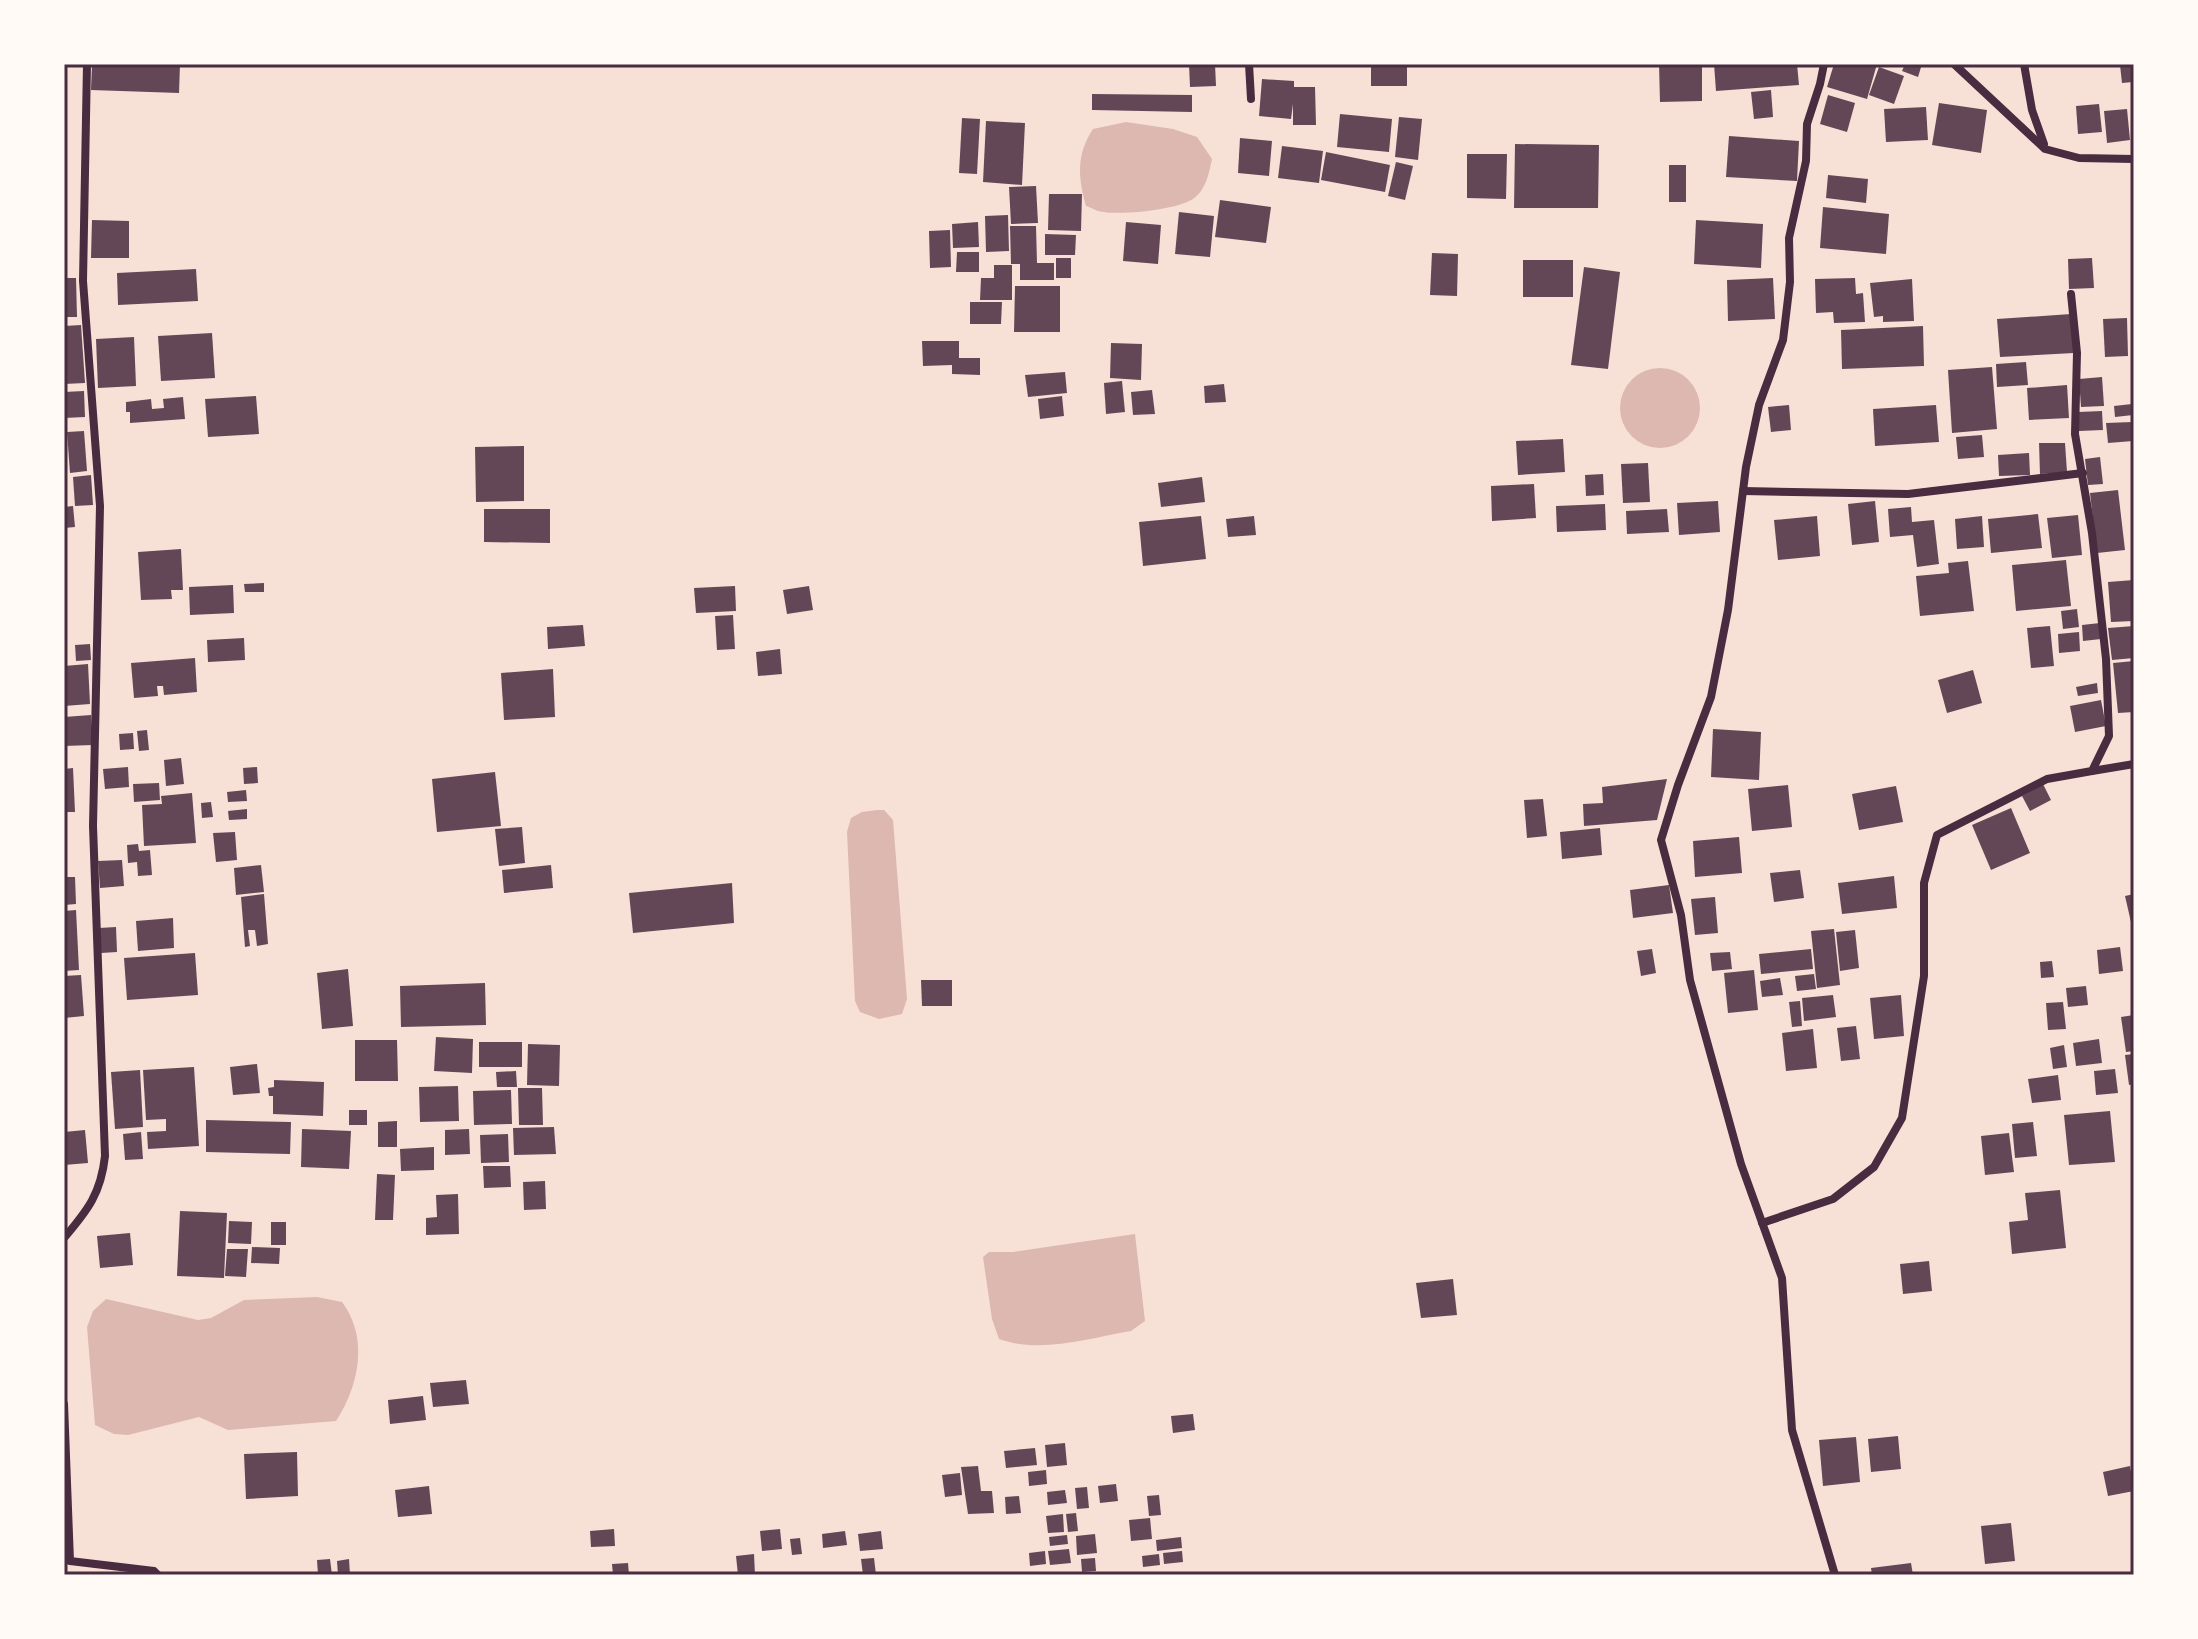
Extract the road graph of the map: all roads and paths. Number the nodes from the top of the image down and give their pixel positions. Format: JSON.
{"nodes":[{"id":1,"x":87,"y":64,"type":"edge"},
{"id":2,"x":1249,"y":64,"type":"edge"},
{"id":3,"x":1824,"y":64,"type":"edge"},
{"id":4,"x":1954,"y":64,"type":"edge"},
{"id":5,"x":2024,"y":64,"type":"edge"},
{"id":6,"x":1251,"y":99,"type":"dead end"},
{"id":7,"x":2045,"y":149,"type":"junction"},
{"id":8,"x":2134,"y":159,"type":"edge"},
{"id":9,"x":2071,"y":294,"type":"dead end"},
{"id":10,"x":2083,"y":473,"type":"junction"},
{"id":11,"x":1743,"y":491,"type":"junction"},
{"id":12,"x":2134,"y":764,"type":"edge"},
{"id":13,"x":2092,"y":771,"type":"junction"},
{"id":14,"x":1762,"y":1223,"type":"junction"},
{"id":15,"x":64,"y":1238,"type":"edge"},
{"id":16,"x":64,"y":1404,"type":"edge"},
{"id":17,"x":67,"y":1562,"type":"edge"},
{"id":18,"x":158,"y":1575,"type":"edge"},
{"id":19,"x":1835,"y":1575,"type":"edge"}],
"edges":[{"from":1,"to":15,"type":"street"},
{"from":2,"to":6,"type":"street"},
{"from":3,"to":11,"type":"street"},
{"from":4,"to":7,"type":"street"},
{"from":5,"to":7,"type":"street"},
{"from":7,"to":8,"type":"street"},
{"from":9,"to":10,"type":"street"},
{"from":10,"to":11,"type":"street"},
{"from":10,"to":13,"type":"street"},
{"from":11,"to":14,"type":"street"},
{"from":12,"to":13,"type":"street"},
{"from":13,"to":14,"type":"street"},
{"from":14,"to":19,"type":"street"},
{"from":16,"to":17,"type":"street"},
{"from":17,"to":18,"type":"street"}]}
